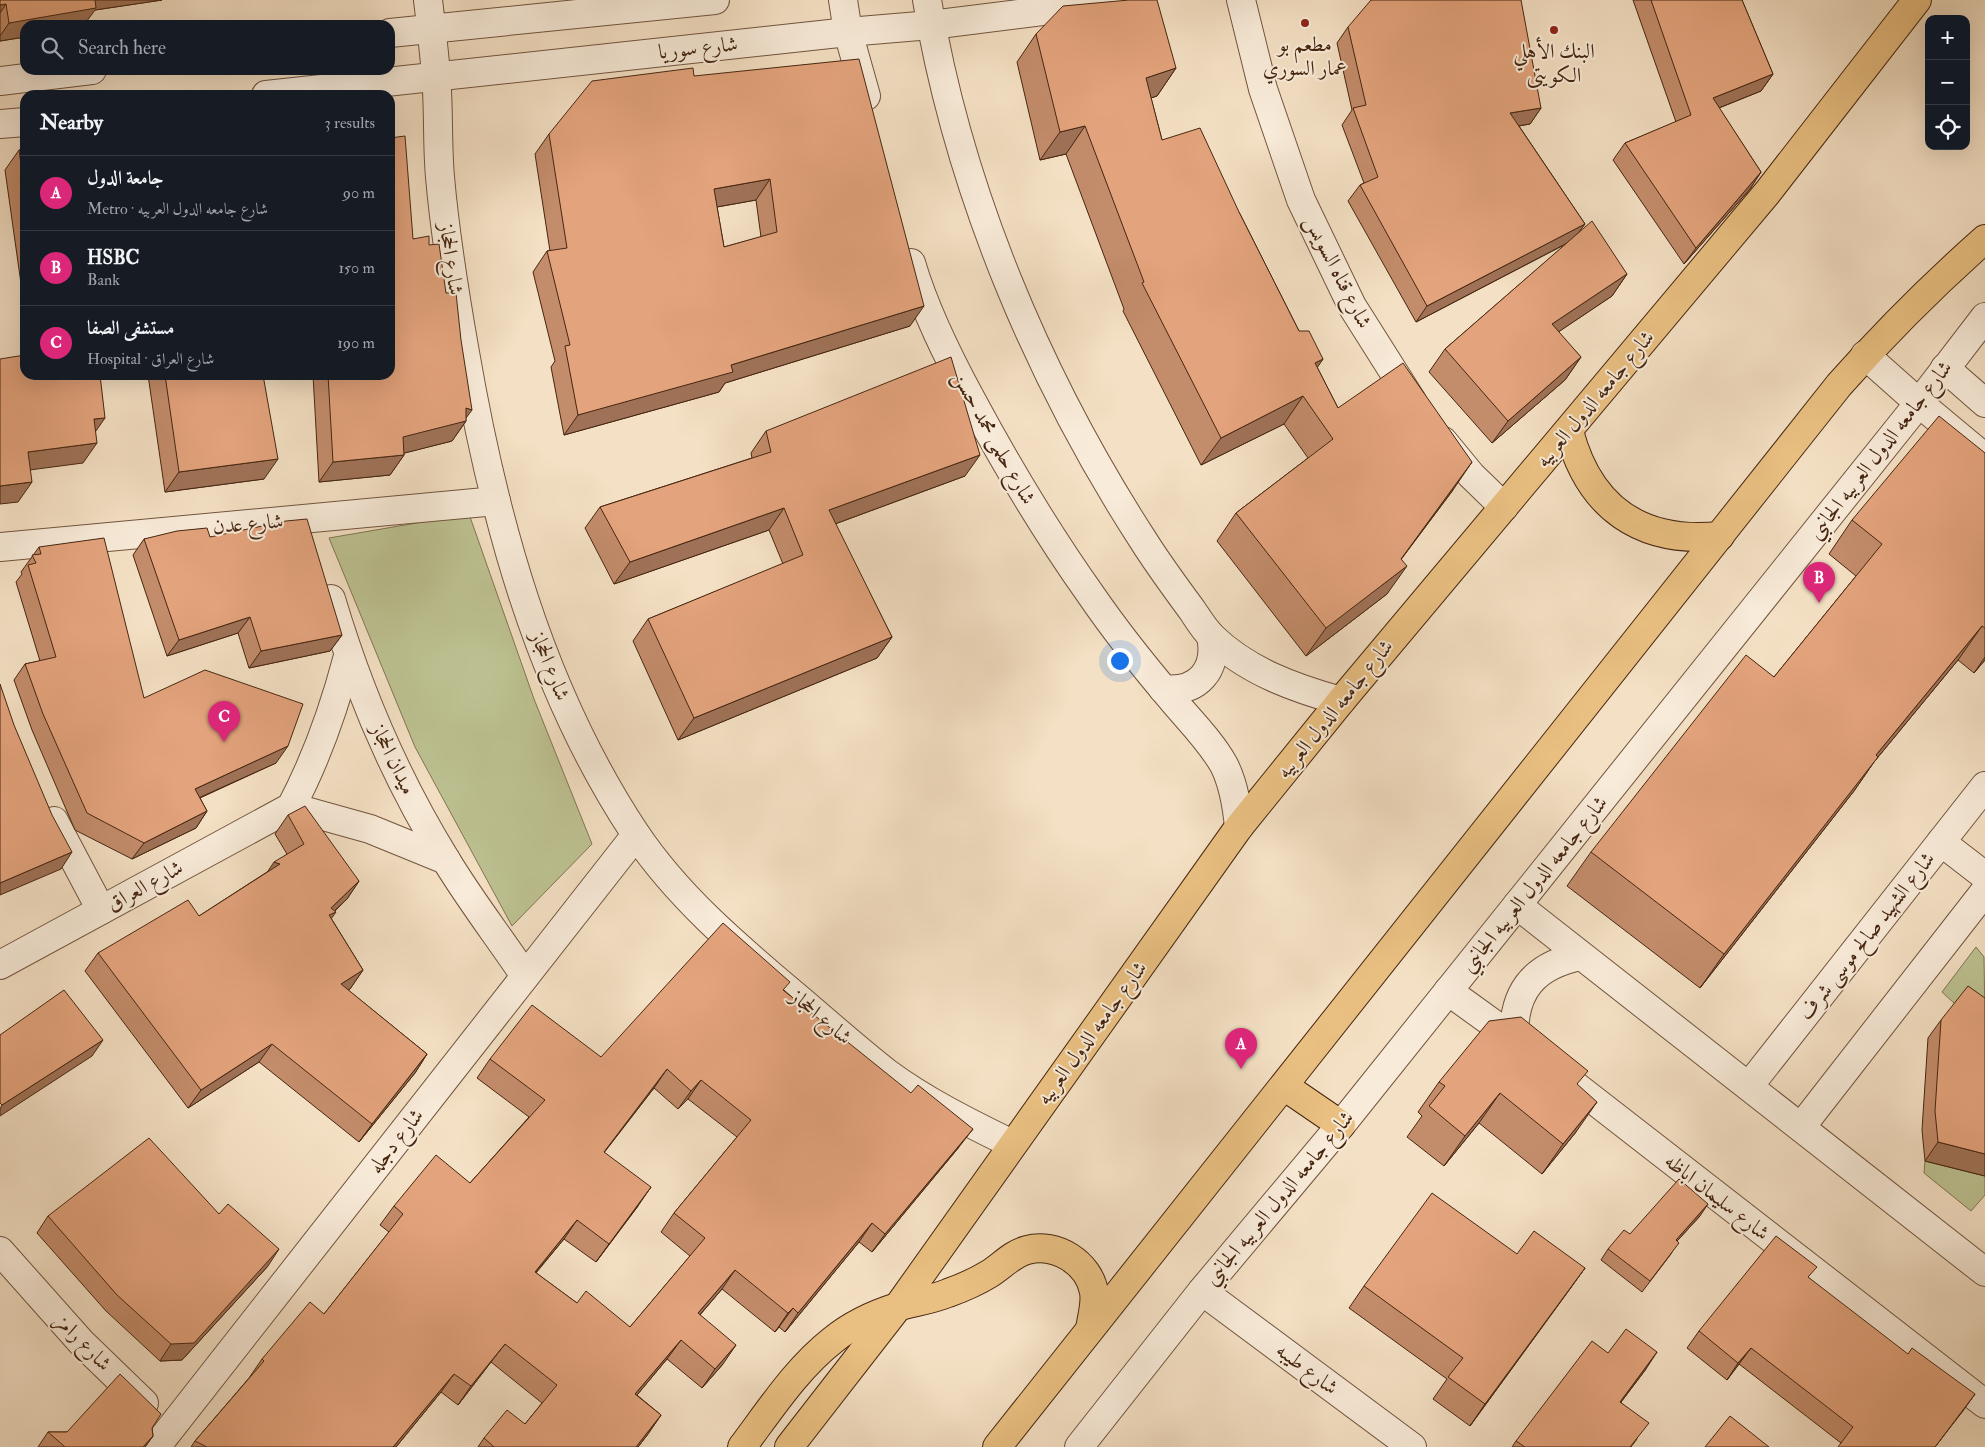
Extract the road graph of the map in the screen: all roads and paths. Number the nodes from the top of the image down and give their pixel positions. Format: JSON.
{"nodes":[{"id":1,"x":428,"y":0,"type":"edge"},
{"id":2,"x":715,"y":0,"type":"edge"},
{"id":3,"x":843,"y":0,"type":"edge"},
{"id":4,"x":1130,"y":0,"type":"edge"},
{"id":5,"x":1242,"y":0,"type":"edge"},
{"id":6,"x":1917,"y":0,"type":"edge"},
{"id":7,"x":929,"y":13,"type":"edge"},
{"id":8,"x":431,"y":28,"type":"junction"},
{"id":9,"x":395,"y":32,"type":"edge"},
{"id":10,"x":848,"y":32,"type":"junction"},
{"id":11,"x":50,"y":75,"type":"edge"},
{"id":12,"x":436,"y":76,"type":"junction"},
{"id":13,"x":0,"y":81,"type":"edge"},
{"id":14,"x":311,"y":90,"type":"edge"},
{"id":15,"x":871,"y":116,"type":"edge"},
{"id":16,"x":20,"y":122,"type":"edge"},
{"id":17,"x":0,"y":124,"type":"edge"},
{"id":18,"x":905,"y":238,"type":"edge"},
{"id":19,"x":1985,"y":239,"type":"edge"},
{"id":20,"x":1985,"y":317,"type":"edge"},
{"id":21,"x":1865,"y":355,"type":"junction"},
{"id":22,"x":1945,"y":368,"type":"junction"},
{"id":23,"x":1985,"y":403,"type":"edge"},
{"id":24,"x":1919,"y":404,"type":"junction"},
{"id":25,"x":1569,"y":431,"type":"junction"},
{"id":26,"x":1985,"y":458,"type":"edge"},
{"id":27,"x":496,"y":501,"type":"junction"},
{"id":28,"x":1504,"y":508,"type":"junction"},
{"id":29,"x":307,"y":519,"type":"junction"},
{"id":30,"x":1720,"y":536,"type":"junction"},
{"id":31,"x":315,"y":546,"type":"edge"},
{"id":32,"x":0,"y":547,"type":"edge"},
{"id":33,"x":323,"y":574,"type":"edge"},
{"id":34,"x":1211,"y":636,"type":"junction"},
{"id":35,"x":348,"y":656,"type":"junction"},
{"id":36,"x":1163,"y":689,"type":"junction"},
{"id":37,"x":1340,"y":701,"type":"junction"},
{"id":38,"x":1985,"y":786,"type":"edge"},
{"id":39,"x":44,"y":798,"type":"edge"},
{"id":40,"x":291,"y":807,"type":"junction"},
{"id":41,"x":1239,"y":827,"type":"junction"},
{"id":42,"x":636,"y":835,"type":"junction"},
{"id":43,"x":1941,"y":842,"type":"junction"},
{"id":44,"x":446,"y":860,"type":"junction"},
{"id":45,"x":1985,"y":876,"type":"edge"},
{"id":46,"x":1985,"y":891,"type":"edge"},
{"id":47,"x":1517,"y":905,"type":"junction"},
{"id":48,"x":101,"y":910,"type":"junction"},
{"id":49,"x":1581,"y":956,"type":"junction"},
{"id":50,"x":0,"y":966,"type":"edge"},
{"id":51,"x":525,"y":976,"type":"junction"},
{"id":52,"x":1448,"y":991,"type":"junction"},
{"id":53,"x":1514,"y":1038,"type":"junction"},
{"id":54,"x":1284,"y":1086,"type":"junction"},
{"id":55,"x":1749,"y":1086,"type":"junction"},
{"id":56,"x":1340,"y":1125,"type":"junction"},
{"id":57,"x":1801,"y":1127,"type":"junction"},
{"id":58,"x":1012,"y":1144,"type":"junction"},
{"id":59,"x":0,"y":1250,"type":"edge"},
{"id":60,"x":1985,"y":1272,"type":"edge"},
{"id":61,"x":1202,"y":1291,"type":"junction"},
{"id":62,"x":897,"y":1308,"type":"junction"},
{"id":63,"x":1090,"y":1329,"type":"junction"},
{"id":64,"x":1985,"y":1404,"type":"edge"},
{"id":65,"x":163,"y":1438,"type":"edge"},
{"id":66,"x":742,"y":1447,"type":"edge"},
{"id":67,"x":790,"y":1447,"type":"edge"},
{"id":68,"x":997,"y":1447,"type":"edge"},
{"id":69,"x":1079,"y":1447,"type":"edge"},
{"id":70,"x":1412,"y":1447,"type":"edge"}],
"edges":[{"from":1,"to":8,"type":"street","name":"شارع الحجاز"},
{"from":2,"to":8,"type":"street"},
{"from":3,"to":10,"type":"street"},
{"from":4,"to":7,"type":"street","name":"شارع سوريا"},
{"from":5,"to":28,"type":"street","name":"شارع قناه السويس"},
{"from":6,"to":25,"type":"main road","name":"شارع جامعه الدول العربيه"},
{"from":7,"to":10,"type":"street","name":"شارع سوريا"},
{"from":7,"to":34,"type":"street"},
{"from":8,"to":9,"type":"street"},
{"from":8,"to":12,"type":"street","name":"شارع الحجاز"},
{"from":10,"to":12,"type":"street","name":"شارع سوريا"},
{"from":10,"to":15,"type":"street"},
{"from":11,"to":13,"type":"street"},
{"from":12,"to":14,"type":"street","name":"شارع سوريا"},
{"from":12,"to":27,"type":"street","name":"شارع الحجاز"},
{"from":16,"to":17,"type":"street"},
{"from":18,"to":36,"type":"street","name":"شارع حلمى محمد حسن"},
{"from":19,"to":21,"type":"main road"},
{"from":20,"to":22,"type":"street","name":"شارع جامعه الدول العربيه الجانبي"},
{"from":21,"to":24,"type":"street"},
{"from":21,"to":30,"type":"main road"},
{"from":22,"to":23,"type":"street"},
{"from":22,"to":24,"type":"street","name":"شارع جامعه الدول العربيه الجانبي"},
{"from":24,"to":26,"type":"street"},
{"from":24,"to":47,"type":"street","name":"شارع جامعه الدول العربيه الجانبي"},
{"from":25,"to":28,"type":"main road","name":"شارع جامعه الدول العربيه"},
{"from":25,"to":30,"type":"main road"},
{"from":27,"to":29,"type":"street","name":"شارع عدن"},
{"from":27,"to":42,"type":"street","name":"شارع الحجاز"},
{"from":28,"to":37,"type":"main road","name":"شارع جامعه الدول العربيه"},
{"from":29,"to":31,"type":"street"},
{"from":29,"to":32,"type":"street","name":"شارع عدن"},
{"from":30,"to":54,"type":"main road"},
{"from":33,"to":35,"type":"street","name":"ميدان الحجاز"},
{"from":34,"to":36,"type":"street"},
{"from":34,"to":37,"type":"street"},
{"from":35,"to":40,"type":"street"},
{"from":35,"to":44,"type":"street","name":"ميدان الحجاز"},
{"from":36,"to":41,"type":"street","name":"شارع حلمى محمد حسن"},
{"from":37,"to":41,"type":"main road","name":"شارع جامعه الدول العربيه"},
{"from":38,"to":43,"type":"street","name":"شارع الشهيد صالح موسى شرف"},
{"from":39,"to":48,"type":"street"},
{"from":40,"to":44,"type":"street"},
{"from":40,"to":48,"type":"street","name":"شارع العراق"},
{"from":41,"to":58,"type":"main road","name":"شارع جامعه الدول العربيه"},
{"from":42,"to":51,"type":"street","name":"شارع دجله"},
{"from":42,"to":58,"type":"street","name":"شارع الحجاز"},
{"from":43,"to":45,"type":"street"},
{"from":43,"to":55,"type":"street","name":"شارع الشهيد صالح موسى شرف"},
{"from":44,"to":51,"type":"street","name":"ميدان الحجاز"},
{"from":46,"to":57,"type":"street"},
{"from":47,"to":49,"type":"street"},
{"from":47,"to":52,"type":"street","name":"شارع جامعه الدول العربيه الجانبي"},
{"from":48,"to":50,"type":"street","name":"شارع العراق"},
{"from":49,"to":53,"type":"street"},
{"from":49,"to":55,"type":"street"},
{"from":51,"to":65,"type":"street","name":"شارع دجله"},
{"from":52,"to":53,"type":"street","name":"شارع سليمان اباظه"},
{"from":52,"to":56,"type":"street","name":"شارع جامعه الدول العربيه الجانبي"},
{"from":53,"to":64,"type":"street","name":"شارع سليمان اباظه"},
{"from":54,"to":56,"type":"main road"},
{"from":54,"to":63,"type":"main road"},
{"from":55,"to":57,"type":"street"},
{"from":56,"to":61,"type":"street","name":"شارع جامعه الدول العربيه الجانبي"},
{"from":57,"to":60,"type":"street"},
{"from":58,"to":62,"type":"main road","name":"شارع جامعه الدول العربيه"},
{"from":59,"to":65,"type":"street","name":"شارع رامز"},
{"from":61,"to":69,"type":"street","name":"شارع جامعه الدول العربيه الجانبي"},
{"from":61,"to":70,"type":"street","name":"شارع طيبه"},
{"from":62,"to":63,"type":"main road"},
{"from":62,"to":66,"type":"main road"},
{"from":62,"to":67,"type":"main road","name":"شارع جامعه الدول العربيه"},
{"from":63,"to":68,"type":"main road"}]}
